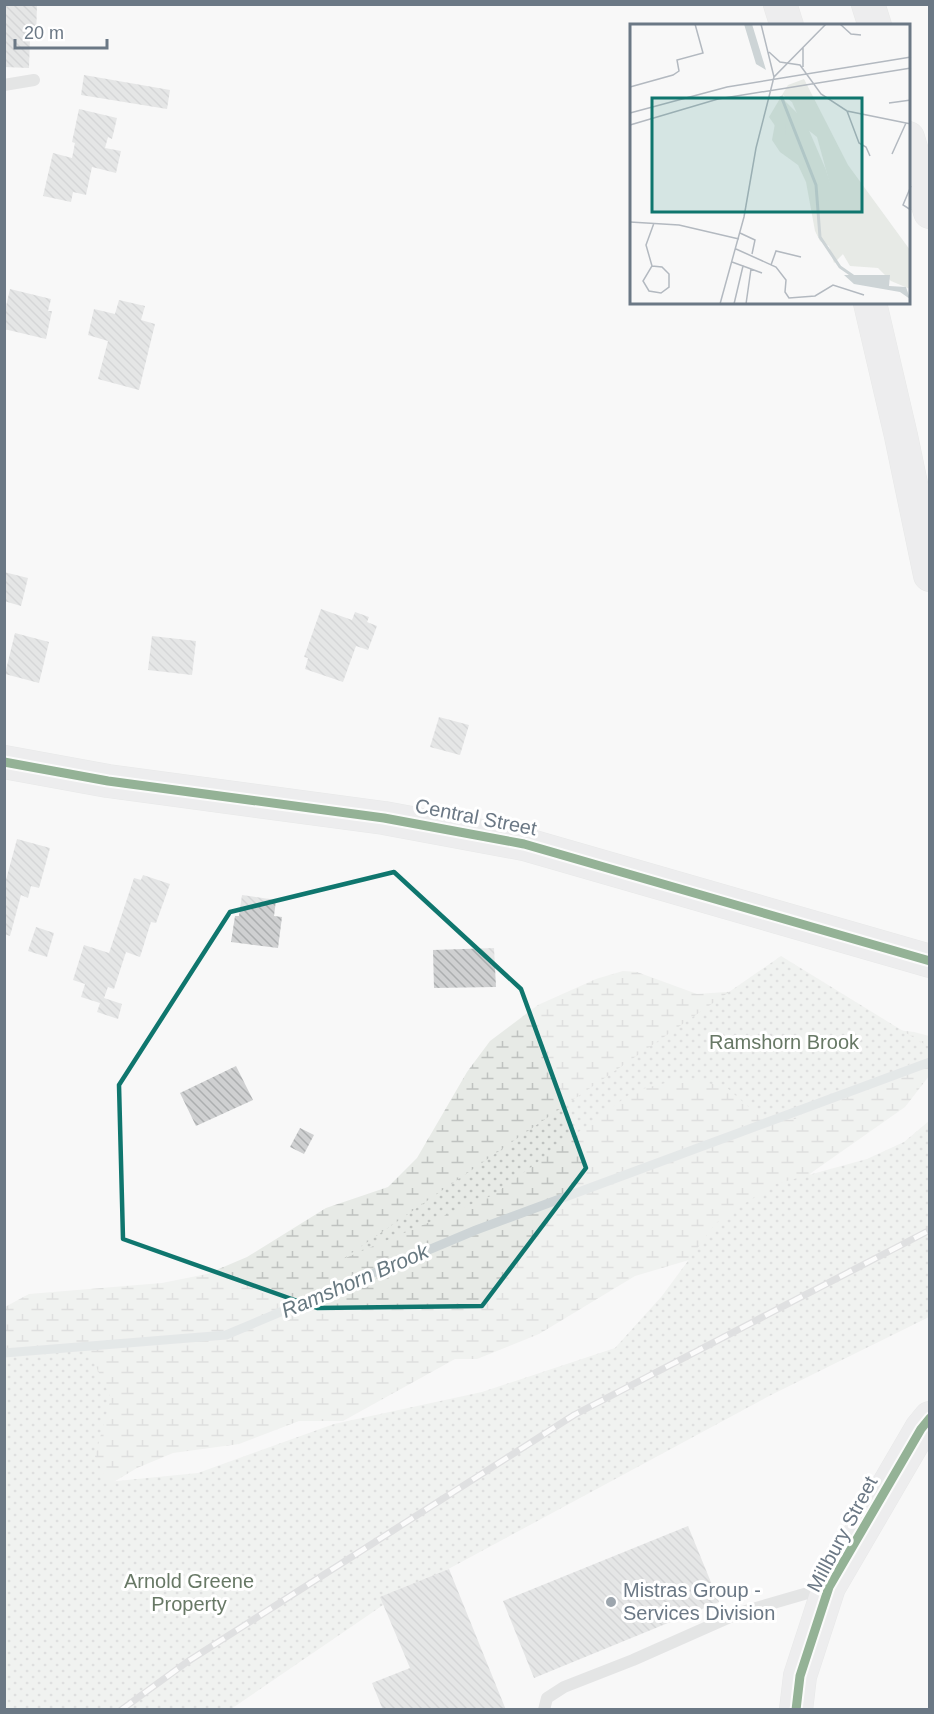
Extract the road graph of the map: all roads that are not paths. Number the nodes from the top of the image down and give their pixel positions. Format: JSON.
{"nodes":[{"id":1,"x":780,"y":4,"type":"edge"},
{"id":2,"x":868,"y":4,"type":"edge"},
{"id":3,"x":786,"y":24,"type":"edge"},
{"id":4,"x":874,"y":24,"type":"edge"},
{"id":5,"x":33,"y":80,"type":"dead end"},
{"id":6,"x":4,"y":85,"type":"edge"},
{"id":7,"x":910,"y":142,"type":"edge"},
{"id":8,"x":930,"y":212,"type":"edge"},
{"id":9,"x":870,"y":304,"type":"edge"},
{"id":10,"x":930,"y":575,"type":"edge"},
{"id":11,"x":4,"y":762,"type":"edge"},
{"id":12,"x":930,"y":961,"type":"edge"},
{"id":13,"x":930,"y":1418,"type":"edge"},
{"id":14,"x":829,"y":1587,"type":"junction"},
{"id":15,"x":544,"y":1710,"type":"edge"},
{"id":16,"x":796,"y":1710,"type":"edge"}],
"edges":[{"from":1,"to":3,"type":"main road"},
{"from":2,"to":4,"type":"main road"},
{"from":5,"to":6,"type":"lane"},
{"from":7,"to":8,"type":"main road"},
{"from":9,"to":10,"type":"main road"},
{"from":11,"to":12,"type":"main road","name":"Central Street"},
{"from":13,"to":14,"type":"main road","name":"Millbury Street"},
{"from":14,"to":15,"type":"lane"},
{"from":14,"to":16,"type":"main road","name":"Millbury Street"}]}
